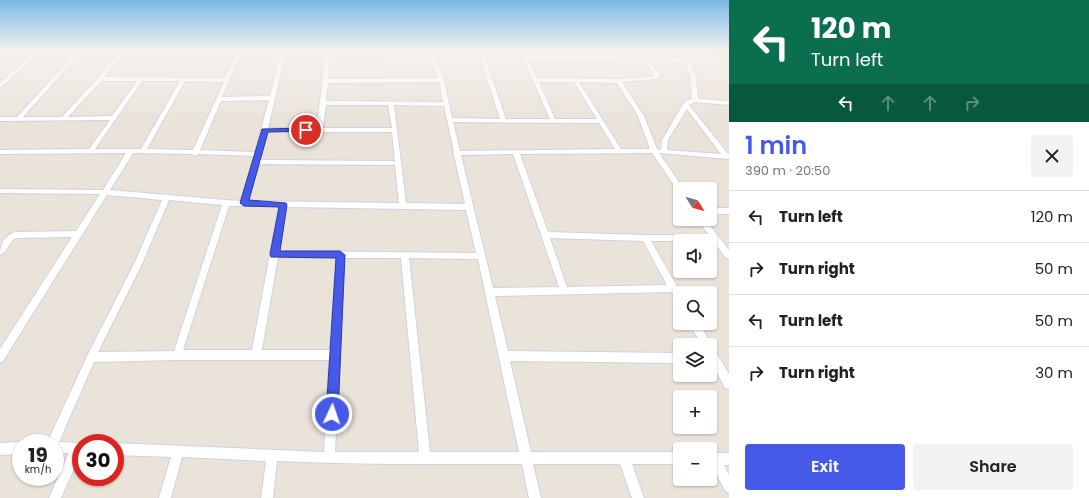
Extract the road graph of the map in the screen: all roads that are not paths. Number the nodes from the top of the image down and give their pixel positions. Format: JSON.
{"nodes":[{"id":1,"x":12,"y":74,"type":"edge"},
{"id":2,"x":59,"y":74,"type":"edge"},
{"id":3,"x":104,"y":74,"type":"edge"},
{"id":4,"x":230,"y":74,"type":"edge"},
{"id":5,"x":278,"y":74,"type":"edge"},
{"id":6,"x":326,"y":74,"type":"edge"},
{"id":7,"x":439,"y":74,"type":"edge"},
{"id":8,"x":488,"y":74,"type":"edge"},
{"id":9,"x":532,"y":74,"type":"edge"},
{"id":10,"x":657,"y":74,"type":"edge"},
{"id":11,"x":693,"y":74,"type":"edge"},
{"id":12,"x":100,"y":79,"type":"junction"},
{"id":13,"x":141,"y":79,"type":"junction"},
{"id":14,"x":0,"y":80,"type":"edge"},
{"id":15,"x":6,"y":80,"type":"junction"},
{"id":16,"x":183,"y":80,"type":"junction"},
{"id":17,"x":227,"y":80,"type":"junction"},
{"id":18,"x":325,"y":80,"type":"junction"},
{"id":19,"x":441,"y":80,"type":"junction"},
{"id":20,"x":534,"y":80,"type":"junction"},
{"id":21,"x":576,"y":81,"type":"junction"},
{"id":22,"x":619,"y":81,"type":"junction"},
{"id":23,"x":0,"y":86,"type":"edge"},
{"id":24,"x":272,"y":98,"type":"junction"},
{"id":25,"x":220,"y":99,"type":"junction"},
{"id":26,"x":695,"y":100,"type":"junction"},
{"id":27,"x":324,"y":103,"type":"junction"},
{"id":28,"x":729,"y":103,"type":"edge"},
{"id":29,"x":391,"y":104,"type":"junction"},
{"id":30,"x":446,"y":104,"type":"junction"},
{"id":31,"x":686,"y":104,"type":"junction"},
{"id":32,"x":64,"y":118,"type":"junction"},
{"id":33,"x":114,"y":118,"type":"junction"},
{"id":34,"x":0,"y":119,"type":"edge"},
{"id":35,"x":18,"y":119,"type":"junction"},
{"id":36,"x":450,"y":120,"type":"junction"},
{"id":37,"x":504,"y":120,"type":"junction"},
{"id":38,"x":553,"y":120,"type":"junction"},
{"id":39,"x":599,"y":121,"type":"junction"},
{"id":40,"x":265,"y":130,"type":"junction"},
{"id":41,"x":320,"y":130,"type":"junction"},
{"id":42,"x":395,"y":130,"type":"junction"},
{"id":43,"x":91,"y":151,"type":"junction"},
{"id":44,"x":131,"y":151,"type":"junction"},
{"id":45,"x":143,"y":151,"type":"junction"},
{"id":46,"x":620,"y":151,"type":"junction"},
{"id":47,"x":654,"y":151,"type":"junction"},
{"id":48,"x":0,"y":152,"type":"edge"},
{"id":49,"x":664,"y":152,"type":"junction"},
{"id":50,"x":456,"y":153,"type":"junction"},
{"id":51,"x":516,"y":153,"type":"junction"},
{"id":52,"x":195,"y":154,"type":"junction"},
{"id":53,"x":258,"y":154,"type":"junction"},
{"id":54,"x":727,"y":157,"type":"edge"},
{"id":55,"x":256,"y":162,"type":"junction"},
{"id":56,"x":398,"y":163,"type":"junction"},
{"id":57,"x":675,"y":182,"type":"edge"},
{"id":58,"x":0,"y":191,"type":"edge"},
{"id":59,"x":106,"y":192,"type":"junction"},
{"id":60,"x":166,"y":198,"type":"junction"},
{"id":61,"x":226,"y":203,"type":"junction"},
{"id":62,"x":244,"y":203,"type":"junction"},
{"id":63,"x":283,"y":205,"type":"junction"},
{"id":64,"x":403,"y":206,"type":"junction"},
{"id":65,"x":469,"y":207,"type":"junction"},
{"id":66,"x":717,"y":211,"type":"edge"},
{"id":67,"x":729,"y":211,"type":"edge"},
{"id":68,"x":707,"y":226,"type":"edge"},
{"id":69,"x":78,"y":234,"type":"junction"},
{"id":70,"x":713,"y":234,"type":"edge"},
{"id":71,"x":545,"y":235,"type":"junction"},
{"id":72,"x":645,"y":238,"type":"junction"},
{"id":73,"x":673,"y":238,"type":"edge"},
{"id":74,"x":717,"y":239,"type":"edge"},
{"id":75,"x":0,"y":252,"type":"edge"},
{"id":76,"x":275,"y":254,"type":"junction"},
{"id":77,"x":340,"y":255,"type":"junction"},
{"id":78,"x":405,"y":256,"type":"junction"},
{"id":79,"x":481,"y":256,"type":"junction"},
{"id":80,"x":729,"y":256,"type":"edge"},
{"id":81,"x":673,"y":288,"type":"joint"},
{"id":82,"x":564,"y":290,"type":"junction"},
{"id":83,"x":490,"y":292,"type":"junction"},
{"id":84,"x":177,"y":355,"type":"junction"},
{"id":85,"x":256,"y":355,"type":"junction"},
{"id":86,"x":335,"y":355,"type":"junction"},
{"id":87,"x":504,"y":356,"type":"junction"},
{"id":88,"x":91,"y":357,"type":"junction"},
{"id":89,"x":0,"y":358,"type":"edge"},
{"id":90,"x":673,"y":358,"type":"edge"},
{"id":91,"x":717,"y":364,"type":"edge"},
{"id":92,"x":729,"y":384,"type":"edge"},
{"id":93,"x":57,"y":434,"type":"edge"},
{"id":94,"x":12,"y":448,"type":"edge"},
{"id":95,"x":0,"y":449,"type":"edge"},
{"id":96,"x":124,"y":449,"type":"edge"},
{"id":97,"x":178,"y":452,"type":"junction"},
{"id":98,"x":272,"y":457,"type":"junction"},
{"id":99,"x":329,"y":458,"type":"junction"},
{"id":100,"x":526,"y":458,"type":"junction"},
{"id":101,"x":624,"y":458,"type":"junction"},
{"id":102,"x":673,"y":458,"type":"edge"},
{"id":103,"x":425,"y":459,"type":"junction"},
{"id":104,"x":717,"y":459,"type":"edge"},
{"id":105,"x":729,"y":459,"type":"edge"},
{"id":106,"x":72,"y":463,"type":"edge"},
{"id":107,"x":717,"y":468,"type":"edge"},
{"id":108,"x":729,"y":488,"type":"edge"},
{"id":109,"x":55,"y":498,"type":"edge"},
{"id":110,"x":165,"y":498,"type":"edge"},
{"id":111,"x":267,"y":498,"type":"edge"},
{"id":112,"x":535,"y":498,"type":"edge"},
{"id":113,"x":638,"y":498,"type":"edge"}],
"edges":[{"from":1,"to":15,"type":"street"},
{"from":2,"to":35,"type":"street"},
{"from":3,"to":12,"type":"street"},
{"from":4,"to":17,"type":"street"},
{"from":5,"to":24,"type":"street"},
{"from":6,"to":18,"type":"street"},
{"from":7,"to":19,"type":"street"},
{"from":8,"to":37,"type":"street"},
{"from":9,"to":20,"type":"street"},
{"from":10,"to":22,"type":"street"},
{"from":11,"to":26,"type":"street"},
{"from":12,"to":13,"type":"street"},
{"from":12,"to":32,"type":"street"},
{"from":13,"to":16,"type":"street"},
{"from":13,"to":33,"type":"street"},
{"from":14,"to":15,"type":"street"},
{"from":15,"to":23,"type":"street"},
{"from":16,"to":17,"type":"street"},
{"from":16,"to":45,"type":"street"},
{"from":17,"to":25,"type":"street"},
{"from":18,"to":19,"type":"street"},
{"from":18,"to":27,"type":"street"},
{"from":19,"to":30,"type":"street"},
{"from":20,"to":21,"type":"street"},
{"from":20,"to":38,"type":"street"},
{"from":21,"to":22,"type":"street"},
{"from":21,"to":39,"type":"street"},
{"from":22,"to":47,"type":"street"},
{"from":24,"to":25,"type":"street"},
{"from":24,"to":40,"type":"street"},
{"from":25,"to":52,"type":"street"},
{"from":26,"to":28,"type":"street"},
{"from":26,"to":31,"type":"street"},
{"from":27,"to":29,"type":"street"},
{"from":27,"to":41,"type":"street"},
{"from":29,"to":30,"type":"street"},
{"from":29,"to":42,"type":"street"},
{"from":30,"to":36,"type":"street"},
{"from":31,"to":49,"type":"street"},
{"from":31,"to":54,"type":"street"},
{"from":32,"to":33,"type":"street"},
{"from":32,"to":35,"type":"street"},
{"from":33,"to":43,"type":"street"},
{"from":34,"to":35,"type":"street"},
{"from":36,"to":37,"type":"street"},
{"from":36,"to":50,"type":"street"},
{"from":37,"to":38,"type":"street"},
{"from":38,"to":39,"type":"street"},
{"from":39,"to":46,"type":"street"},
{"from":40,"to":41,"type":"street"},
{"from":40,"to":53,"type":"street"},
{"from":41,"to":42,"type":"street"},
{"from":42,"to":56,"type":"street"},
{"from":43,"to":44,"type":"street"},
{"from":43,"to":48,"type":"street"},
{"from":44,"to":45,"type":"street"},
{"from":44,"to":59,"type":"street"},
{"from":45,"to":52,"type":"street"},
{"from":46,"to":47,"type":"street"},
{"from":46,"to":51,"type":"street"},
{"from":47,"to":49,"type":"street"},
{"from":47,"to":57,"type":"street"},
{"from":49,"to":54,"type":"street"},
{"from":50,"to":51,"type":"street"},
{"from":50,"to":65,"type":"street"},
{"from":51,"to":71,"type":"street"},
{"from":52,"to":53,"type":"street"},
{"from":53,"to":55,"type":"street"},
{"from":55,"to":56,"type":"street"},
{"from":55,"to":62,"type":"street"},
{"from":56,"to":64,"type":"street"},
{"from":58,"to":59,"type":"street"},
{"from":59,"to":60,"type":"street"},
{"from":59,"to":69,"type":"street"},
{"from":60,"to":61,"type":"street"},
{"from":60,"to":88,"type":"street"},
{"from":61,"to":62,"type":"street"},
{"from":61,"to":84,"type":"street"},
{"from":62,"to":63,"type":"street"},
{"from":63,"to":64,"type":"street"},
{"from":63,"to":76,"type":"street"},
{"from":64,"to":65,"type":"street"},
{"from":65,"to":79,"type":"street"},
{"from":66,"to":67,"type":"street"},
{"from":68,"to":70,"type":"street"},
{"from":69,"to":75,"type":"street"},
{"from":69,"to":89,"type":"street"},
{"from":71,"to":72,"type":"street"},
{"from":71,"to":82,"type":"street"},
{"from":72,"to":73,"type":"street"},
{"from":72,"to":81,"type":"street"},
{"from":74,"to":80,"type":"street"},
{"from":76,"to":77,"type":"street"},
{"from":76,"to":85,"type":"street"},
{"from":77,"to":78,"type":"street"},
{"from":77,"to":86,"type":"street"},
{"from":78,"to":79,"type":"street"},
{"from":78,"to":103,"type":"street"},
{"from":79,"to":83,"type":"street"},
{"from":81,"to":82,"type":"street"},
{"from":82,"to":83,"type":"street"},
{"from":83,"to":87,"type":"street"},
{"from":84,"to":85,"type":"street"},
{"from":84,"to":88,"type":"street"},
{"from":85,"to":86,"type":"street"},
{"from":86,"to":99,"type":"street"},
{"from":87,"to":90,"type":"street"},
{"from":87,"to":100,"type":"street"},
{"from":88,"to":93,"type":"street"},
{"from":91,"to":92,"type":"street"},
{"from":94,"to":95,"type":"street"},
{"from":96,"to":97,"type":"street"},
{"from":97,"to":98,"type":"street"},
{"from":97,"to":110,"type":"street"},
{"from":98,"to":99,"type":"street"},
{"from":98,"to":111,"type":"street"},
{"from":99,"to":103,"type":"street"},
{"from":100,"to":101,"type":"street"},
{"from":100,"to":103,"type":"street"},
{"from":100,"to":112,"type":"street"},
{"from":101,"to":102,"type":"street"},
{"from":101,"to":113,"type":"street"},
{"from":104,"to":105,"type":"street"},
{"from":106,"to":109,"type":"street"},
{"from":107,"to":108,"type":"street"}]}
